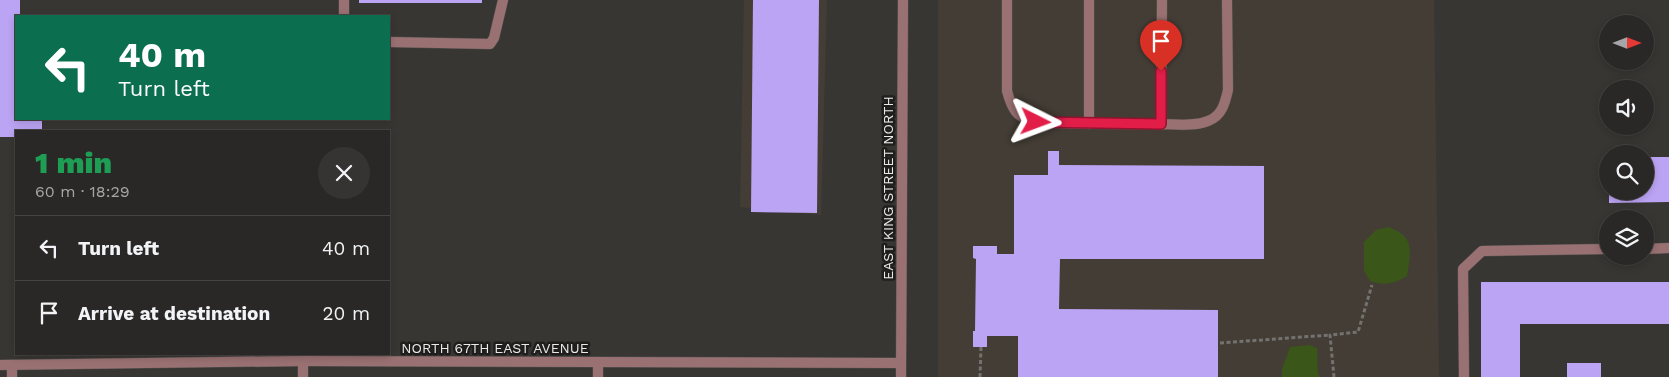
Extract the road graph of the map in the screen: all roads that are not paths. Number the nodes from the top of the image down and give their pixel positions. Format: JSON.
{"nodes":[{"id":1,"x":344,"y":0,"type":"edge"},
{"id":2,"x":503,"y":0,"type":"edge"},
{"id":3,"x":903,"y":0,"type":"edge"},
{"id":4,"x":1007,"y":0,"type":"edge"},
{"id":5,"x":1089,"y":0,"type":"edge"},
{"id":6,"x":1162,"y":0,"type":"edge"},
{"id":7,"x":1227,"y":0,"type":"edge"},
{"id":8,"x":344,"y":15,"type":"edge"},
{"id":9,"x":390,"y":42,"type":"edge"},
{"id":10,"x":1089,"y":124,"type":"junction"},
{"id":11,"x":1161,"y":124,"type":"junction"},
{"id":12,"x":1669,"y":248,"type":"edge"},
{"id":13,"x":1599,"y":249,"type":"edge"},
{"id":14,"x":1654,"y":249,"type":"edge"},
{"id":15,"x":303,"y":361,"type":"junction"},
{"id":16,"x":598,"y":362,"type":"junction"},
{"id":17,"x":900,"y":363,"type":"junction"},
{"id":18,"x":0,"y":365,"type":"edge"},
{"id":19,"x":12,"y":365,"type":"junction"},
{"id":20,"x":12,"y":377,"type":"edge"},
{"id":21,"x":304,"y":377,"type":"edge"},
{"id":22,"x":598,"y":377,"type":"edge"},
{"id":23,"x":900,"y":377,"type":"edge"},
{"id":24,"x":1464,"y":377,"type":"edge"}],
"edges":[{"from":1,"to":8,"type":"street"},
{"from":2,"to":9,"type":"street"},
{"from":3,"to":17,"type":"street","name":"EAST KING STREET NORTH"},
{"from":4,"to":10,"type":"street"},
{"from":5,"to":10,"type":"street"},
{"from":6,"to":11,"type":"street"},
{"from":7,"to":11,"type":"street"},
{"from":10,"to":11,"type":"street"},
{"from":12,"to":14,"type":"street"},
{"from":13,"to":24,"type":"street"},
{"from":15,"to":16,"type":"street","name":"NORTH 67TH EAST AVENUE"},
{"from":15,"to":19,"type":"street","name":"NORTH 67TH EAST AVENUE"},
{"from":15,"to":21,"type":"street"},
{"from":16,"to":17,"type":"street","name":"NORTH 67TH EAST AVENUE"},
{"from":16,"to":22,"type":"street"},
{"from":17,"to":23,"type":"street","name":"EAST KING STREET NORTH"},
{"from":18,"to":19,"type":"street","name":"NORTH 67TH EAST AVENUE"},
{"from":19,"to":20,"type":"street"}]}
